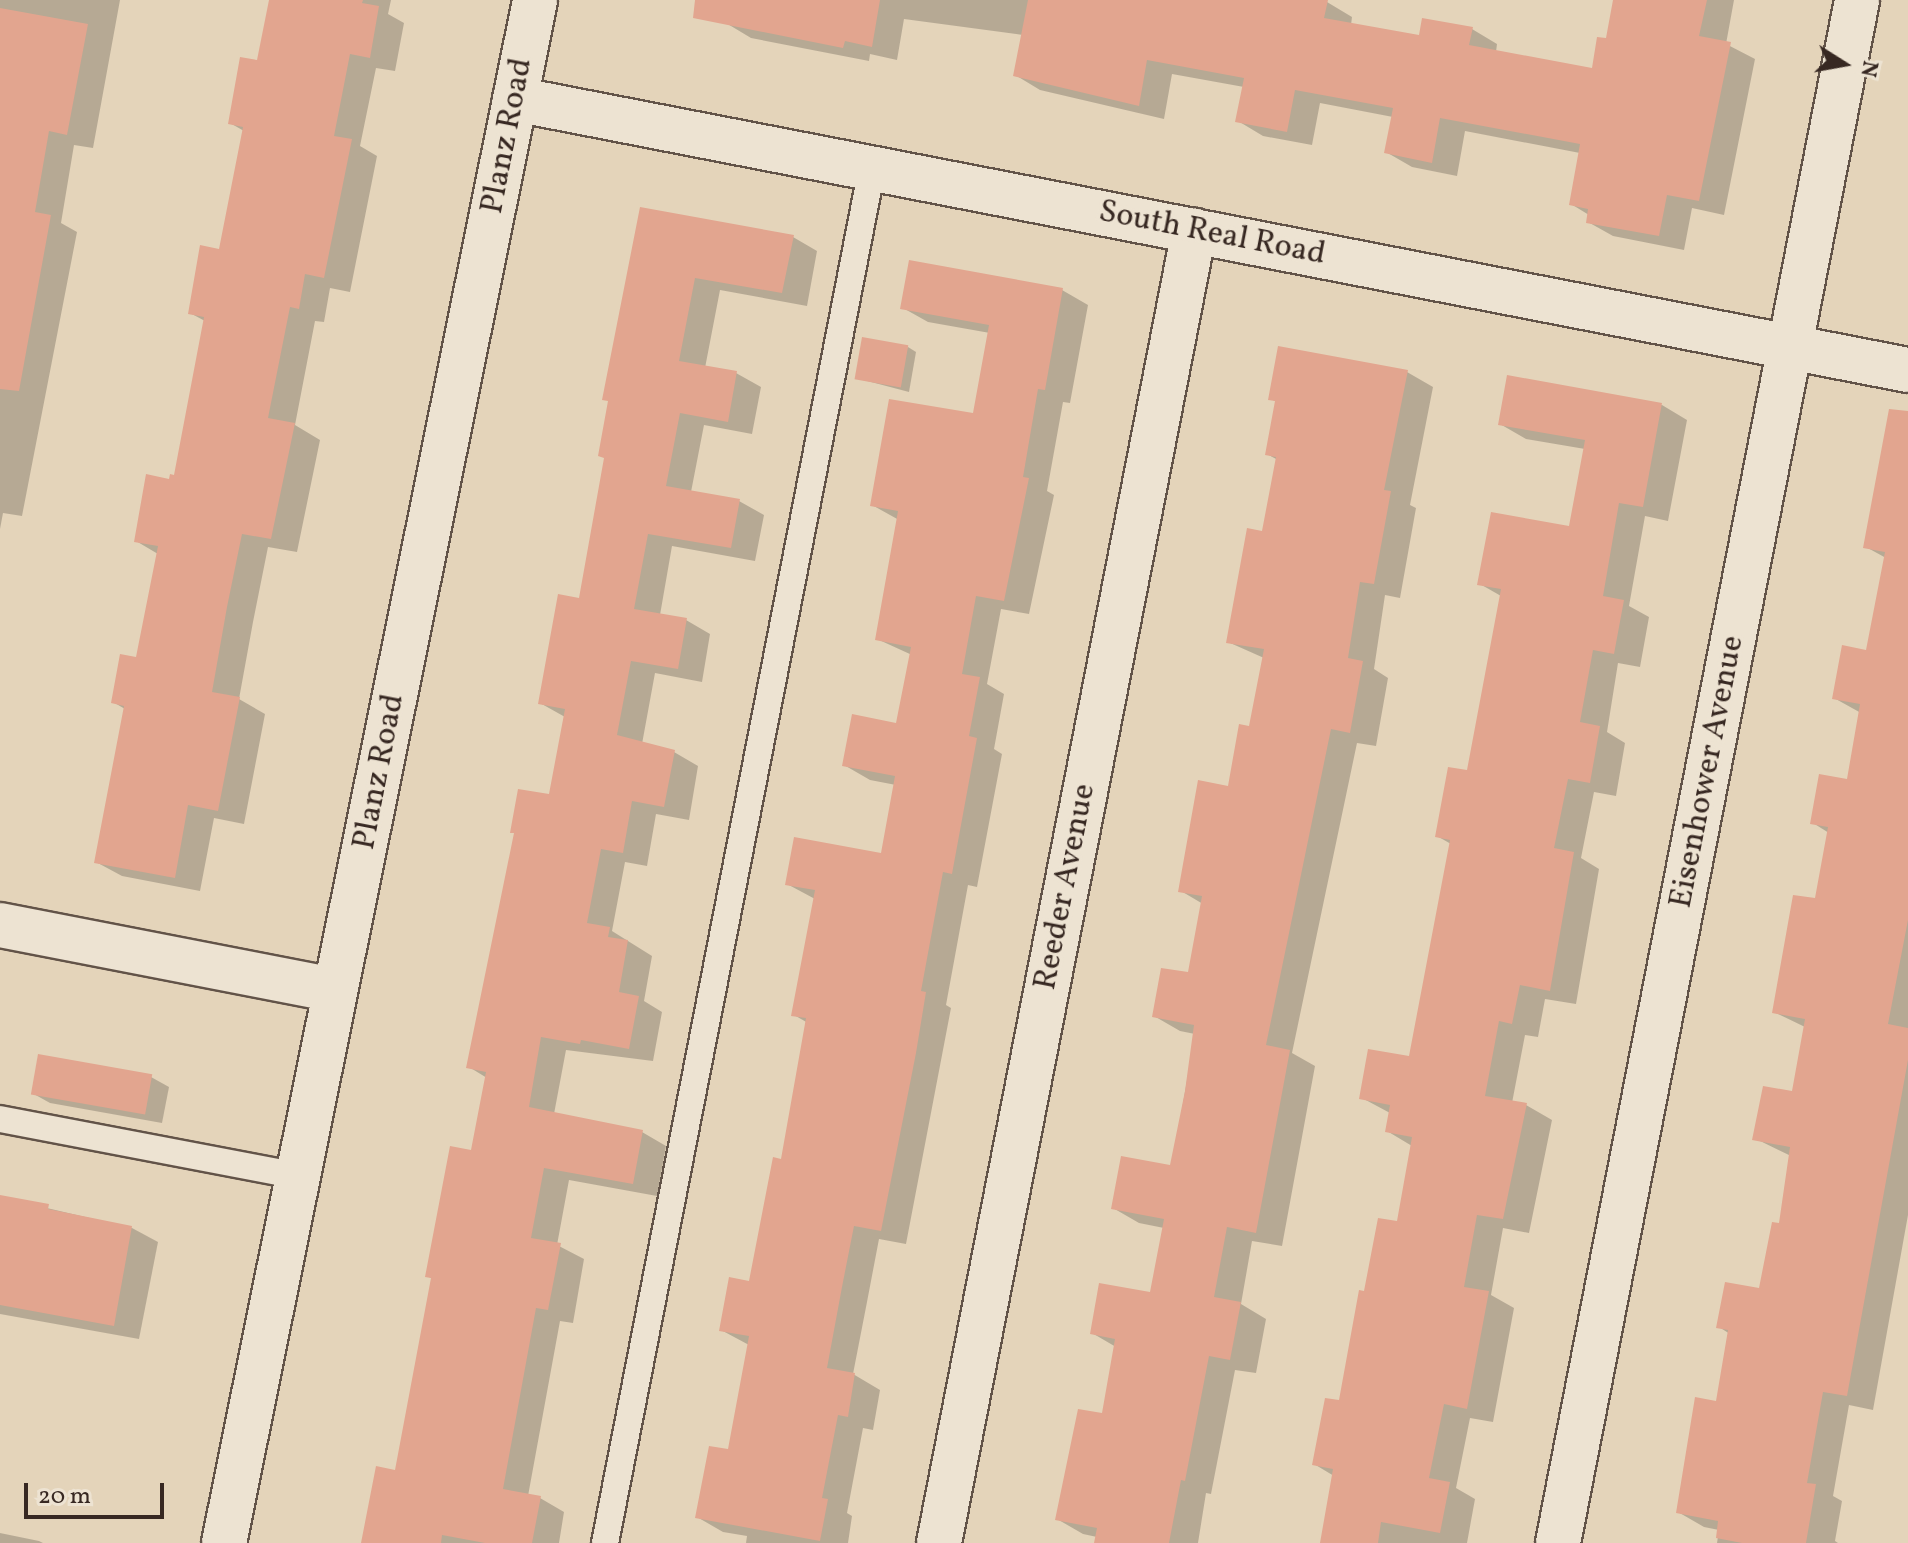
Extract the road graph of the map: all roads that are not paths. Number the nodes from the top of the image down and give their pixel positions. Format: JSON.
{"nodes":[{"id":1,"x":535,"y":0,"type":"edge"},
{"id":2,"x":1857,"y":0,"type":"edge"},
{"id":3,"x":515,"y":99,"type":"junction"},
{"id":4,"x":872,"y":168,"type":"junction"},
{"id":5,"x":1194,"y":231,"type":"junction"},
{"id":6,"x":1790,"y":347,"type":"junction"},
{"id":7,"x":1908,"y":370,"type":"edge"},
{"id":8,"x":0,"y":925,"type":"edge"},
{"id":9,"x":335,"y":990,"type":"junction"},
{"id":10,"x":0,"y":1119,"type":"edge"},
{"id":11,"x":298,"y":1176,"type":"junction"},
{"id":12,"x":224,"y":1543,"type":"edge"},
{"id":13,"x":605,"y":1543,"type":"edge"},
{"id":14,"x":939,"y":1543,"type":"edge"},
{"id":15,"x":1558,"y":1543,"type":"edge"}],
"edges":[{"from":1,"to":3,"type":"street","name":"Planz Road"},
{"from":2,"to":6,"type":"street","name":"Eisenhower Avenue"},
{"from":3,"to":4,"type":"street","name":"South Real Road"},
{"from":3,"to":9,"type":"street","name":"Planz Road"},
{"from":4,"to":5,"type":"street","name":"South Real Road"},
{"from":4,"to":13,"type":"lane"},
{"from":5,"to":6,"type":"street","name":"South Real Road"},
{"from":5,"to":14,"type":"street","name":"Reeder Avenue"},
{"from":6,"to":7,"type":"street","name":"South Real Road"},
{"from":6,"to":15,"type":"street","name":"Eisenhower Avenue"},
{"from":8,"to":9,"type":"street"},
{"from":9,"to":11,"type":"street","name":"Planz Road"},
{"from":10,"to":11,"type":"lane"},
{"from":11,"to":12,"type":"street","name":"Planz Road"}]}
